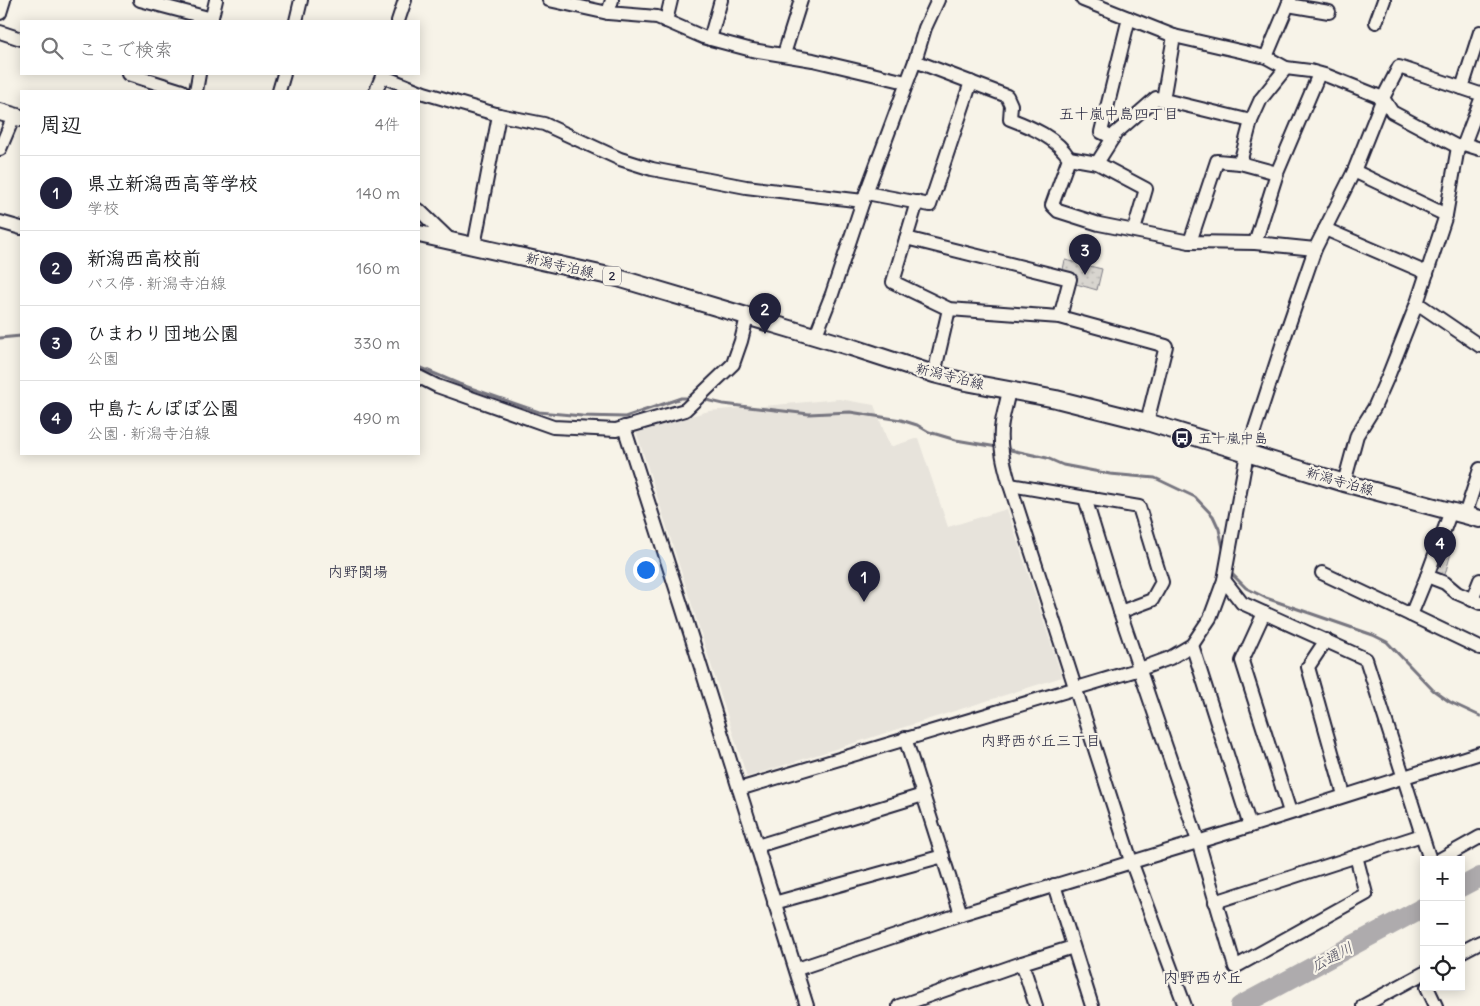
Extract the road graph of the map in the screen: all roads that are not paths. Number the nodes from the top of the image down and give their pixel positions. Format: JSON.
{"nodes":[{"id":1,"x":4,"y":0,"type":"edge"},
{"id":2,"x":140,"y":0,"type":"edge"},
{"id":3,"x":216,"y":0,"type":"edge"},
{"id":4,"x":301,"y":0,"type":"edge"},
{"id":5,"x":405,"y":0,"type":"edge"},
{"id":6,"x":612,"y":0,"type":"edge"},
{"id":7,"x":671,"y":0,"type":"edge"},
{"id":8,"x":721,"y":0,"type":"edge"},
{"id":9,"x":801,"y":0,"type":"edge"},
{"id":10,"x":938,"y":0,"type":"edge"},
{"id":11,"x":1083,"y":0,"type":"edge"},
{"id":12,"x":1384,"y":0,"type":"edge"},
{"id":13,"x":554,"y":1,"type":"edge"},
{"id":14,"x":1289,"y":2,"type":"edge"},
{"id":15,"x":1329,"y":12,"type":"dead end"},
{"id":16,"x":0,"y":13,"type":"edge"},
{"id":17,"x":608,"y":13,"type":"junction"},
{"id":18,"x":1129,"y":18,"type":"junction"},
{"id":19,"x":211,"y":20,"type":"edge"},
{"id":20,"x":296,"y":20,"type":"edge"},
{"id":21,"x":398,"y":20,"type":"edge"},
{"id":22,"x":666,"y":21,"type":"junction"},
{"id":23,"x":1376,"y":22,"type":"dead end"},
{"id":24,"x":0,"y":32,"type":"edge"},
{"id":25,"x":1480,"y":32,"type":"edge"},
{"id":26,"x":1174,"y":36,"type":"junction"},
{"id":27,"x":20,"y":39,"type":"edge"},
{"id":28,"x":710,"y":39,"type":"junction"},
{"id":29,"x":784,"y":54,"type":"junction"},
{"id":30,"x":1266,"y":57,"type":"junction"},
{"id":31,"x":915,"y":61,"type":"junction"},
{"id":32,"x":1286,"y":68,"type":"junction"},
{"id":33,"x":1319,"y":74,"type":"junction"},
{"id":34,"x":131,"y":75,"type":"edge"},
{"id":35,"x":199,"y":75,"type":"edge"},
{"id":36,"x":284,"y":75,"type":"edge"},
{"id":37,"x":383,"y":75,"type":"edge"},
{"id":38,"x":906,"y":82,"type":"junction"},
{"id":39,"x":971,"y":82,"type":"junction"},
{"id":40,"x":1462,"y":88,"type":"junction"},
{"id":41,"x":179,"y":90,"type":"edge"},
{"id":42,"x":196,"y":90,"type":"edge"},
{"id":43,"x":279,"y":90,"type":"edge"},
{"id":44,"x":376,"y":90,"type":"edge"},
{"id":45,"x":417,"y":90,"type":"edge"},
{"id":46,"x":420,"y":91,"type":"edge"},
{"id":47,"x":1480,"y":94,"type":"edge"},
{"id":48,"x":1384,"y":98,"type":"junction"},
{"id":49,"x":1163,"y":100,"type":"junction"},
{"id":50,"x":1480,"y":102,"type":"edge"},
{"id":51,"x":12,"y":115,"type":"edge"},
{"id":52,"x":499,"y":115,"type":"junction"},
{"id":53,"x":1251,"y":121,"type":"junction"},
{"id":54,"x":1113,"y":138,"type":"junction"},
{"id":55,"x":1461,"y":146,"type":"junction"},
{"id":56,"x":0,"y":149,"type":"edge"},
{"id":57,"x":1480,"y":150,"type":"edge"},
{"id":58,"x":1069,"y":158,"type":"junction"},
{"id":59,"x":1097,"y":163,"type":"junction"},
{"id":60,"x":1240,"y":163,"type":"junction"},
{"id":61,"x":1354,"y":171,"type":"junction"},
{"id":62,"x":1277,"y":173,"type":"junction"},
{"id":63,"x":864,"y":197,"type":"junction"},
{"id":64,"x":917,"y":202,"type":"junction"},
{"id":65,"x":420,"y":211,"type":"edge"},
{"id":66,"x":1446,"y":215,"type":"junction"},
{"id":67,"x":0,"y":222,"type":"edge"},
{"id":68,"x":20,"y":228,"type":"edge"},
{"id":69,"x":1326,"y":229,"type":"junction"},
{"id":70,"x":1134,"y":230,"type":"junction"},
{"id":71,"x":420,"y":234,"type":"edge"},
{"id":72,"x":906,"y":238,"type":"junction"},
{"id":73,"x":450,"y":240,"type":"junction"},
{"id":74,"x":1190,"y":242,"type":"junction"},
{"id":75,"x":1255,"y":243,"type":"junction"},
{"id":76,"x":474,"y":246,"type":"junction"},
{"id":77,"x":1315,"y":249,"type":"junction"},
{"id":78,"x":1427,"y":272,"type":"junction"},
{"id":79,"x":1417,"y":303,"type":"junction"},
{"id":80,"x":949,"y":308,"type":"junction"},
{"id":81,"x":747,"y":317,"type":"junction"},
{"id":82,"x":1060,"y":317,"type":"junction"},
{"id":83,"x":815,"y":337,"type":"junction"},
{"id":84,"x":1480,"y":346,"type":"edge"},
{"id":85,"x":934,"y":374,"type":"junction"},
{"id":86,"x":420,"y":377,"type":"edge"},
{"id":87,"x":1009,"y":390,"type":"junction"},
{"id":88,"x":1148,"y":422,"type":"junction"},
{"id":89,"x":624,"y":427,"type":"junction"},
{"id":90,"x":1247,"y":453,"type":"junction"},
{"id":91,"x":1480,"y":469,"type":"edge"},
{"id":92,"x":1344,"y":482,"type":"junction"},
{"id":93,"x":1010,"y":485,"type":"junction"},
{"id":94,"x":1086,"y":498,"type":"junction"},
{"id":95,"x":1466,"y":515,"type":"edge"},
{"id":96,"x":1322,"y":573,"type":"dead end"},
{"id":97,"x":1427,"y":576,"type":"junction"},
{"id":98,"x":1224,"y":580,"type":"junction"},
{"id":99,"x":1480,"y":580,"type":"edge"},
{"id":100,"x":1476,"y":602,"type":"edge"},
{"id":101,"x":1120,"y":612,"type":"junction"},
{"id":102,"x":1264,"y":612,"type":"junction"},
{"id":103,"x":1411,"y":615,"type":"junction"},
{"id":104,"x":1326,"y":640,"type":"junction"},
{"id":105,"x":1192,"y":645,"type":"junction"},
{"id":106,"x":1480,"y":648,"type":"edge"},
{"id":107,"x":1140,"y":669,"type":"junction"},
{"id":108,"x":1076,"y":688,"type":"junction"},
{"id":109,"x":905,"y":738,"type":"junction"},
{"id":110,"x":1480,"y":753,"type":"edge"},
{"id":111,"x":1403,"y":776,"type":"junction"},
{"id":112,"x":740,"y":788,"type":"junction"},
{"id":113,"x":924,"y":795,"type":"junction"},
{"id":114,"x":1344,"y":795,"type":"junction"},
{"id":115,"x":1290,"y":812,"type":"junction"},
{"id":116,"x":1250,"y":826,"type":"junction"},
{"id":117,"x":1422,"y":835,"type":"junction"},
{"id":118,"x":1480,"y":837,"type":"edge"},
{"id":119,"x":1198,"y":840,"type":"junction"},
{"id":120,"x":757,"y":846,"type":"junction"},
{"id":121,"x":943,"y":856,"type":"junction"},
{"id":122,"x":1356,"y":856,"type":"junction"},
{"id":123,"x":1429,"y":856,"type":"edge"},
{"id":124,"x":1446,"y":856,"type":"edge"},
{"id":125,"x":1131,"y":861,"type":"junction"},
{"id":126,"x":1054,"y":885,"type":"junction"},
{"id":127,"x":1215,"y":902,"type":"junction"},
{"id":128,"x":774,"y":903,"type":"junction"},
{"id":129,"x":962,"y":914,"type":"junction"},
{"id":130,"x":1480,"y":942,"type":"edge"},
{"id":131,"x":1073,"y":947,"type":"junction"},
{"id":132,"x":1465,"y":950,"type":"edge"},
{"id":133,"x":1022,"y":963,"type":"junction"},
{"id":134,"x":797,"y":969,"type":"junction"},
{"id":135,"x":1420,"y":977,"type":"edge"},
{"id":136,"x":1429,"y":991,"type":"edge"},
{"id":137,"x":1366,"y":1005,"type":"edge"},
{"id":138,"x":808,"y":1006,"type":"edge"},
{"id":139,"x":898,"y":1006,"type":"edge"},
{"id":140,"x":1036,"y":1006,"type":"edge"},
{"id":141,"x":1092,"y":1006,"type":"edge"},
{"id":142,"x":1185,"y":1006,"type":"edge"},
{"id":143,"x":1436,"y":1006,"type":"edge"}],
"edges":[{"from":1,"to":16,"type":"street"},
{"from":2,"to":19,"type":"street"},
{"from":3,"to":19,"type":"street"},
{"from":4,"to":20,"type":"street"},
{"from":5,"to":21,"type":"street"},
{"from":6,"to":17,"type":"street"},
{"from":7,"to":22,"type":"street"},
{"from":8,"to":28,"type":"street"},
{"from":9,"to":29,"type":"street"},
{"from":10,"to":31,"type":"street"},
{"from":11,"to":18,"type":"street"},
{"from":12,"to":23,"type":"street"},
{"from":13,"to":17,"type":"street"},
{"from":14,"to":15,"type":"street"},
{"from":14,"to":30,"type":"street"},
{"from":17,"to":22,"type":"street"},
{"from":18,"to":26,"type":"street"},
{"from":18,"to":54,"type":"street"},
{"from":22,"to":28,"type":"street"},
{"from":24,"to":27,"type":"street"},
{"from":25,"to":40,"type":"street"},
{"from":26,"to":30,"type":"street"},
{"from":26,"to":49,"type":"street"},
{"from":28,"to":29,"type":"street"},
{"from":29,"to":38,"type":"street"},
{"from":30,"to":32,"type":"street"},
{"from":31,"to":38,"type":"street"},
{"from":31,"to":39,"type":"street"},
{"from":32,"to":33,"type":"street"},
{"from":32,"to":53,"type":"street"},
{"from":33,"to":48,"type":"street"},
{"from":33,"to":62,"type":"street"},
{"from":34,"to":41,"type":"street"},
{"from":35,"to":42,"type":"street"},
{"from":36,"to":43,"type":"street"},
{"from":37,"to":44,"type":"street"},
{"from":37,"to":45,"type":"street"},
{"from":38,"to":63,"type":"street"},
{"from":39,"to":58,"type":"street"},
{"from":39,"to":64,"type":"street"},
{"from":40,"to":47,"type":"street"},
{"from":40,"to":48,"type":"street"},
{"from":46,"to":52,"type":"street"},
{"from":48,"to":55,"type":"street"},
{"from":48,"to":61,"type":"street"},
{"from":49,"to":53,"type":"street"},
{"from":49,"to":54,"type":"street"},
{"from":50,"to":55,"type":"street"},
{"from":51,"to":56,"type":"street"},
{"from":52,"to":63,"type":"street"},
{"from":52,"to":76,"type":"street"},
{"from":53,"to":60,"type":"street"},
{"from":54,"to":59,"type":"street"},
{"from":55,"to":57,"type":"street"},
{"from":55,"to":66,"type":"street"},
{"from":58,"to":59,"type":"street"},
{"from":58,"to":70,"type":"street"},
{"from":59,"to":70,"type":"street"},
{"from":60,"to":62,"type":"street"},
{"from":60,"to":74,"type":"street"},
{"from":61,"to":66,"type":"street"},
{"from":61,"to":69,"type":"street"},
{"from":62,"to":75,"type":"street"},
{"from":63,"to":64,"type":"street"},
{"from":63,"to":83,"type":"street"},
{"from":64,"to":72,"type":"street"},
{"from":65,"to":73,"type":"street"},
{"from":66,"to":78,"type":"street"},
{"from":67,"to":68,"type":"street"},
{"from":69,"to":77,"type":"street"},
{"from":69,"to":78,"type":"street"},
{"from":70,"to":74,"type":"street"},
{"from":71,"to":73,"type":"main road","name":"新潟寺泊線","number":"2"},
{"from":72,"to":80,"type":"street"},
{"from":72,"to":82,"type":"street"},
{"from":73,"to":76,"type":"main road","name":"新潟寺泊線","number":"2"},
{"from":74,"to":75,"type":"street"},
{"from":75,"to":77,"type":"street"},
{"from":76,"to":81,"type":"main road","name":"新潟寺泊線","number":"2"},
{"from":77,"to":90,"type":"street"},
{"from":78,"to":79,"type":"street"},
{"from":79,"to":84,"type":"street"},
{"from":79,"to":92,"type":"street"},
{"from":80,"to":82,"type":"street"},
{"from":80,"to":85,"type":"street"},
{"from":81,"to":83,"type":"main road","name":"新潟寺泊線","number":"2"},
{"from":81,"to":89,"type":"street"},
{"from":82,"to":88,"type":"street"},
{"from":83,"to":85,"type":"main road","name":"新潟寺泊線","number":"2"},
{"from":85,"to":87,"type":"main road","name":"新潟寺泊線","number":"2"},
{"from":86,"to":89,"type":"street"},
{"from":87,"to":88,"type":"main road","name":"新潟寺泊線","number":"2"},
{"from":87,"to":93,"type":"street"},
{"from":88,"to":90,"type":"main road","name":"新潟寺泊線","number":"2"},
{"from":89,"to":112,"type":"street"},
{"from":90,"to":92,"type":"main road","name":"新潟寺泊線","number":"2"},
{"from":90,"to":98,"type":"street"},
{"from":91,"to":95,"type":"street"},
{"from":92,"to":95,"type":"main road","name":"新潟寺泊線","number":"2"},
{"from":93,"to":94,"type":"street"},
{"from":93,"to":108,"type":"street"},
{"from":94,"to":101,"type":"street"},
{"from":94,"to":101,"type":"street"},
{"from":95,"to":97,"type":"street"},
{"from":96,"to":103,"type":"street"},
{"from":97,"to":100,"type":"street"},
{"from":97,"to":103,"type":"street"},
{"from":98,"to":102,"type":"street"},
{"from":98,"to":105,"type":"street"},
{"from":99,"to":100,"type":"street"},
{"from":101,"to":107,"type":"street"},
{"from":102,"to":104,"type":"street"},
{"from":102,"to":115,"type":"street"},
{"from":103,"to":106,"type":"street"},
{"from":104,"to":111,"type":"street"},
{"from":104,"to":114,"type":"street"},
{"from":105,"to":107,"type":"street"},
{"from":105,"to":116,"type":"street"},
{"from":107,"to":108,"type":"street"},
{"from":107,"to":119,"type":"street"},
{"from":108,"to":109,"type":"street"},
{"from":108,"to":125,"type":"street"},
{"from":109,"to":112,"type":"street"},
{"from":109,"to":113,"type":"street"},
{"from":110,"to":111,"type":"street"},
{"from":111,"to":114,"type":"street"},
{"from":111,"to":117,"type":"street"},
{"from":112,"to":120,"type":"street"},
{"from":113,"to":120,"type":"street"},
{"from":113,"to":121,"type":"street"},
{"from":114,"to":115,"type":"street"},
{"from":115,"to":116,"type":"street"},
{"from":116,"to":119,"type":"street"},
{"from":117,"to":122,"type":"street"},
{"from":117,"to":123,"type":"street"},
{"from":118,"to":124,"type":"street"},
{"from":119,"to":125,"type":"street"},
{"from":119,"to":127,"type":"street"},
{"from":120,"to":128,"type":"street"},
{"from":121,"to":128,"type":"street"},
{"from":121,"to":129,"type":"street"},
{"from":122,"to":127,"type":"street"},
{"from":122,"to":127,"type":"street"},
{"from":125,"to":126,"type":"street"},
{"from":125,"to":142,"type":"street"},
{"from":126,"to":129,"type":"street"},
{"from":126,"to":131,"type":"street"},
{"from":128,"to":134,"type":"street"},
{"from":129,"to":134,"type":"street"},
{"from":130,"to":132,"type":"street"},
{"from":131,"to":133,"type":"street"},
{"from":131,"to":141,"type":"street"},
{"from":133,"to":139,"type":"street"},
{"from":133,"to":140,"type":"street"},
{"from":134,"to":138,"type":"street"},
{"from":135,"to":137,"type":"street"},
{"from":136,"to":143,"type":"street"}]}
